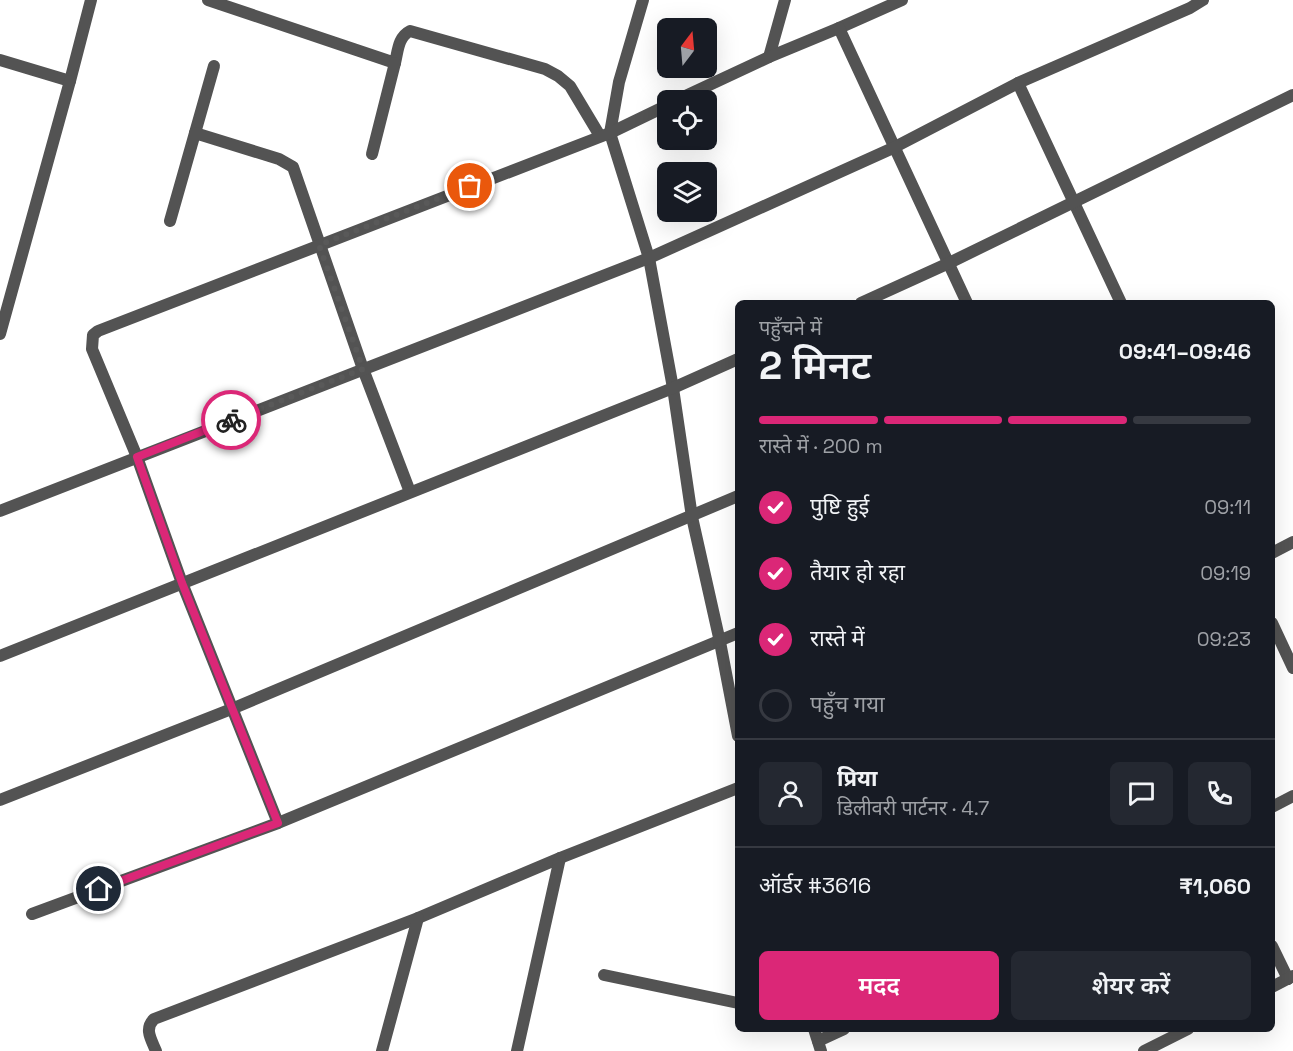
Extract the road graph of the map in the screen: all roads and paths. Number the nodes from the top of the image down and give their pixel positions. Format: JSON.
{"nodes":[{"id":1,"x":91,"y":0,"type":"edge"},
{"id":2,"x":208,"y":0,"type":"edge"},
{"id":3,"x":643,"y":0,"type":"edge"},
{"id":4,"x":785,"y":0,"type":"edge"},
{"id":5,"x":902,"y":0,"type":"edge"},
{"id":6,"x":1203,"y":0,"type":"edge"},
{"id":7,"x":839,"y":28,"type":"junction"},
{"id":8,"x":769,"y":57,"type":"junction"},
{"id":9,"x":0,"y":60,"type":"edge"},
{"id":10,"x":395,"y":63,"type":"junction"},
{"id":11,"x":214,"y":66,"type":"dead end"},
{"id":12,"x":70,"y":81,"type":"junction"},
{"id":13,"x":1018,"y":83,"type":"junction"},
{"id":14,"x":698,"y":90,"type":"edge"},
{"id":15,"x":1293,"y":95,"type":"edge"},
{"id":16,"x":657,"y":110,"type":"edge"},
{"id":17,"x":195,"y":133,"type":"junction"},
{"id":18,"x":605,"y":134,"type":"junction"},
{"id":19,"x":893,"y":148,"type":"junction"},
{"id":20,"x":372,"y":154,"type":"dead end"},
{"id":21,"x":1073,"y":202,"type":"junction"},
{"id":22,"x":170,"y":221,"type":"dead end"},
{"id":23,"x":319,"y":245,"type":"junction"},
{"id":24,"x":649,"y":258,"type":"junction"},
{"id":25,"x":949,"y":263,"type":"junction"},
{"id":26,"x":868,"y":300,"type":"edge"},
{"id":27,"x":966,"y":300,"type":"edge"},
{"id":28,"x":1120,"y":300,"type":"edge"},
{"id":29,"x":0,"y":334,"type":"edge"},
{"id":30,"x":735,"y":360,"type":"edge"},
{"id":31,"x":363,"y":369,"type":"junction"},
{"id":32,"x":673,"y":388,"type":"junction"},
{"id":33,"x":137,"y":457,"type":"junction"},
{"id":34,"x":410,"y":492,"type":"junction"},
{"id":35,"x":735,"y":497,"type":"edge"},
{"id":36,"x":0,"y":510,"type":"edge"},
{"id":37,"x":692,"y":517,"type":"junction"},
{"id":38,"x":1293,"y":542,"type":"edge"},
{"id":39,"x":1275,"y":551,"type":"edge"},
{"id":40,"x":182,"y":583,"type":"junction"},
{"id":41,"x":1275,"y":629,"type":"edge"},
{"id":42,"x":735,"y":634,"type":"edge"},
{"id":43,"x":720,"y":642,"type":"junction"},
{"id":44,"x":0,"y":656,"type":"edge"},
{"id":45,"x":1293,"y":668,"type":"edge"},
{"id":46,"x":234,"y":708,"type":"junction"},
{"id":47,"x":735,"y":720,"type":"edge"},
{"id":48,"x":735,"y":789,"type":"edge"},
{"id":49,"x":1293,"y":796,"type":"edge"},
{"id":50,"x":0,"y":800,"type":"edge"},
{"id":51,"x":1275,"y":805,"type":"edge"},
{"id":52,"x":278,"y":823,"type":"junction"},
{"id":53,"x":560,"y":858,"type":"junction"},
{"id":54,"x":32,"y":914,"type":"dead end"},
{"id":55,"x":418,"y":918,"type":"junction"},
{"id":56,"x":1275,"y":951,"type":"edge"},
{"id":57,"x":604,"y":975,"type":"dead end"},
{"id":58,"x":1290,"y":978,"type":"edge"},
{"id":59,"x":1275,"y":986,"type":"edge"},
{"id":60,"x":735,"y":1002,"type":"edge"},
{"id":61,"x":840,"y":1032,"type":"edge"},
{"id":62,"x":1182,"y":1032,"type":"edge"},
{"id":63,"x":820,"y":1046,"type":"edge"},
{"id":64,"x":156,"y":1051,"type":"edge"},
{"id":65,"x":381,"y":1051,"type":"edge"},
{"id":66,"x":517,"y":1051,"type":"edge"},
{"id":67,"x":1144,"y":1051,"type":"edge"}],
"edges":[{"from":1,"to":12,"type":"street"},
{"from":2,"to":10,"type":"street"},
{"from":3,"to":18,"type":"street"},
{"from":4,"to":8,"type":"street"},
{"from":5,"to":7,"type":"street"},
{"from":6,"to":13,"type":"street"},
{"from":7,"to":8,"type":"street"},
{"from":7,"to":19,"type":"street"},
{"from":8,"to":14,"type":"street"},
{"from":9,"to":12,"type":"street"},
{"from":10,"to":18,"type":"street"},
{"from":10,"to":20,"type":"street"},
{"from":11,"to":17,"type":"street"},
{"from":12,"to":29,"type":"street"},
{"from":13,"to":19,"type":"street"},
{"from":13,"to":21,"type":"street"},
{"from":15,"to":21,"type":"street"},
{"from":16,"to":18,"type":"street"},
{"from":17,"to":22,"type":"street"},
{"from":17,"to":23,"type":"street"},
{"from":18,"to":23,"type":"street"},
{"from":18,"to":24,"type":"street"},
{"from":19,"to":24,"type":"street"},
{"from":19,"to":25,"type":"street"},
{"from":21,"to":25,"type":"street"},
{"from":21,"to":28,"type":"street"},
{"from":23,"to":31,"type":"street"},
{"from":23,"to":33,"type":"street"},
{"from":24,"to":31,"type":"street"},
{"from":24,"to":32,"type":"street"},
{"from":25,"to":26,"type":"street"},
{"from":25,"to":27,"type":"street"},
{"from":30,"to":32,"type":"street"},
{"from":31,"to":33,"type":"street"},
{"from":31,"to":34,"type":"street"},
{"from":32,"to":34,"type":"street"},
{"from":32,"to":37,"type":"street"},
{"from":33,"to":36,"type":"street"},
{"from":33,"to":40,"type":"street"},
{"from":34,"to":40,"type":"street"},
{"from":35,"to":37,"type":"street"},
{"from":37,"to":43,"type":"street"},
{"from":37,"to":46,"type":"street"},
{"from":38,"to":39,"type":"street"},
{"from":40,"to":44,"type":"street"},
{"from":40,"to":46,"type":"street"},
{"from":41,"to":45,"type":"street"},
{"from":42,"to":43,"type":"street"},
{"from":43,"to":47,"type":"street"},
{"from":43,"to":52,"type":"street"},
{"from":46,"to":50,"type":"street"},
{"from":46,"to":52,"type":"street"},
{"from":48,"to":53,"type":"street"},
{"from":49,"to":51,"type":"street"},
{"from":52,"to":54,"type":"street"},
{"from":53,"to":55,"type":"street"},
{"from":53,"to":66,"type":"street"},
{"from":55,"to":64,"type":"street"},
{"from":55,"to":65,"type":"street"},
{"from":56,"to":58,"type":"street"},
{"from":57,"to":60,"type":"street"},
{"from":58,"to":59,"type":"street"},
{"from":61,"to":63,"type":"street"},
{"from":62,"to":67,"type":"street"}]}
